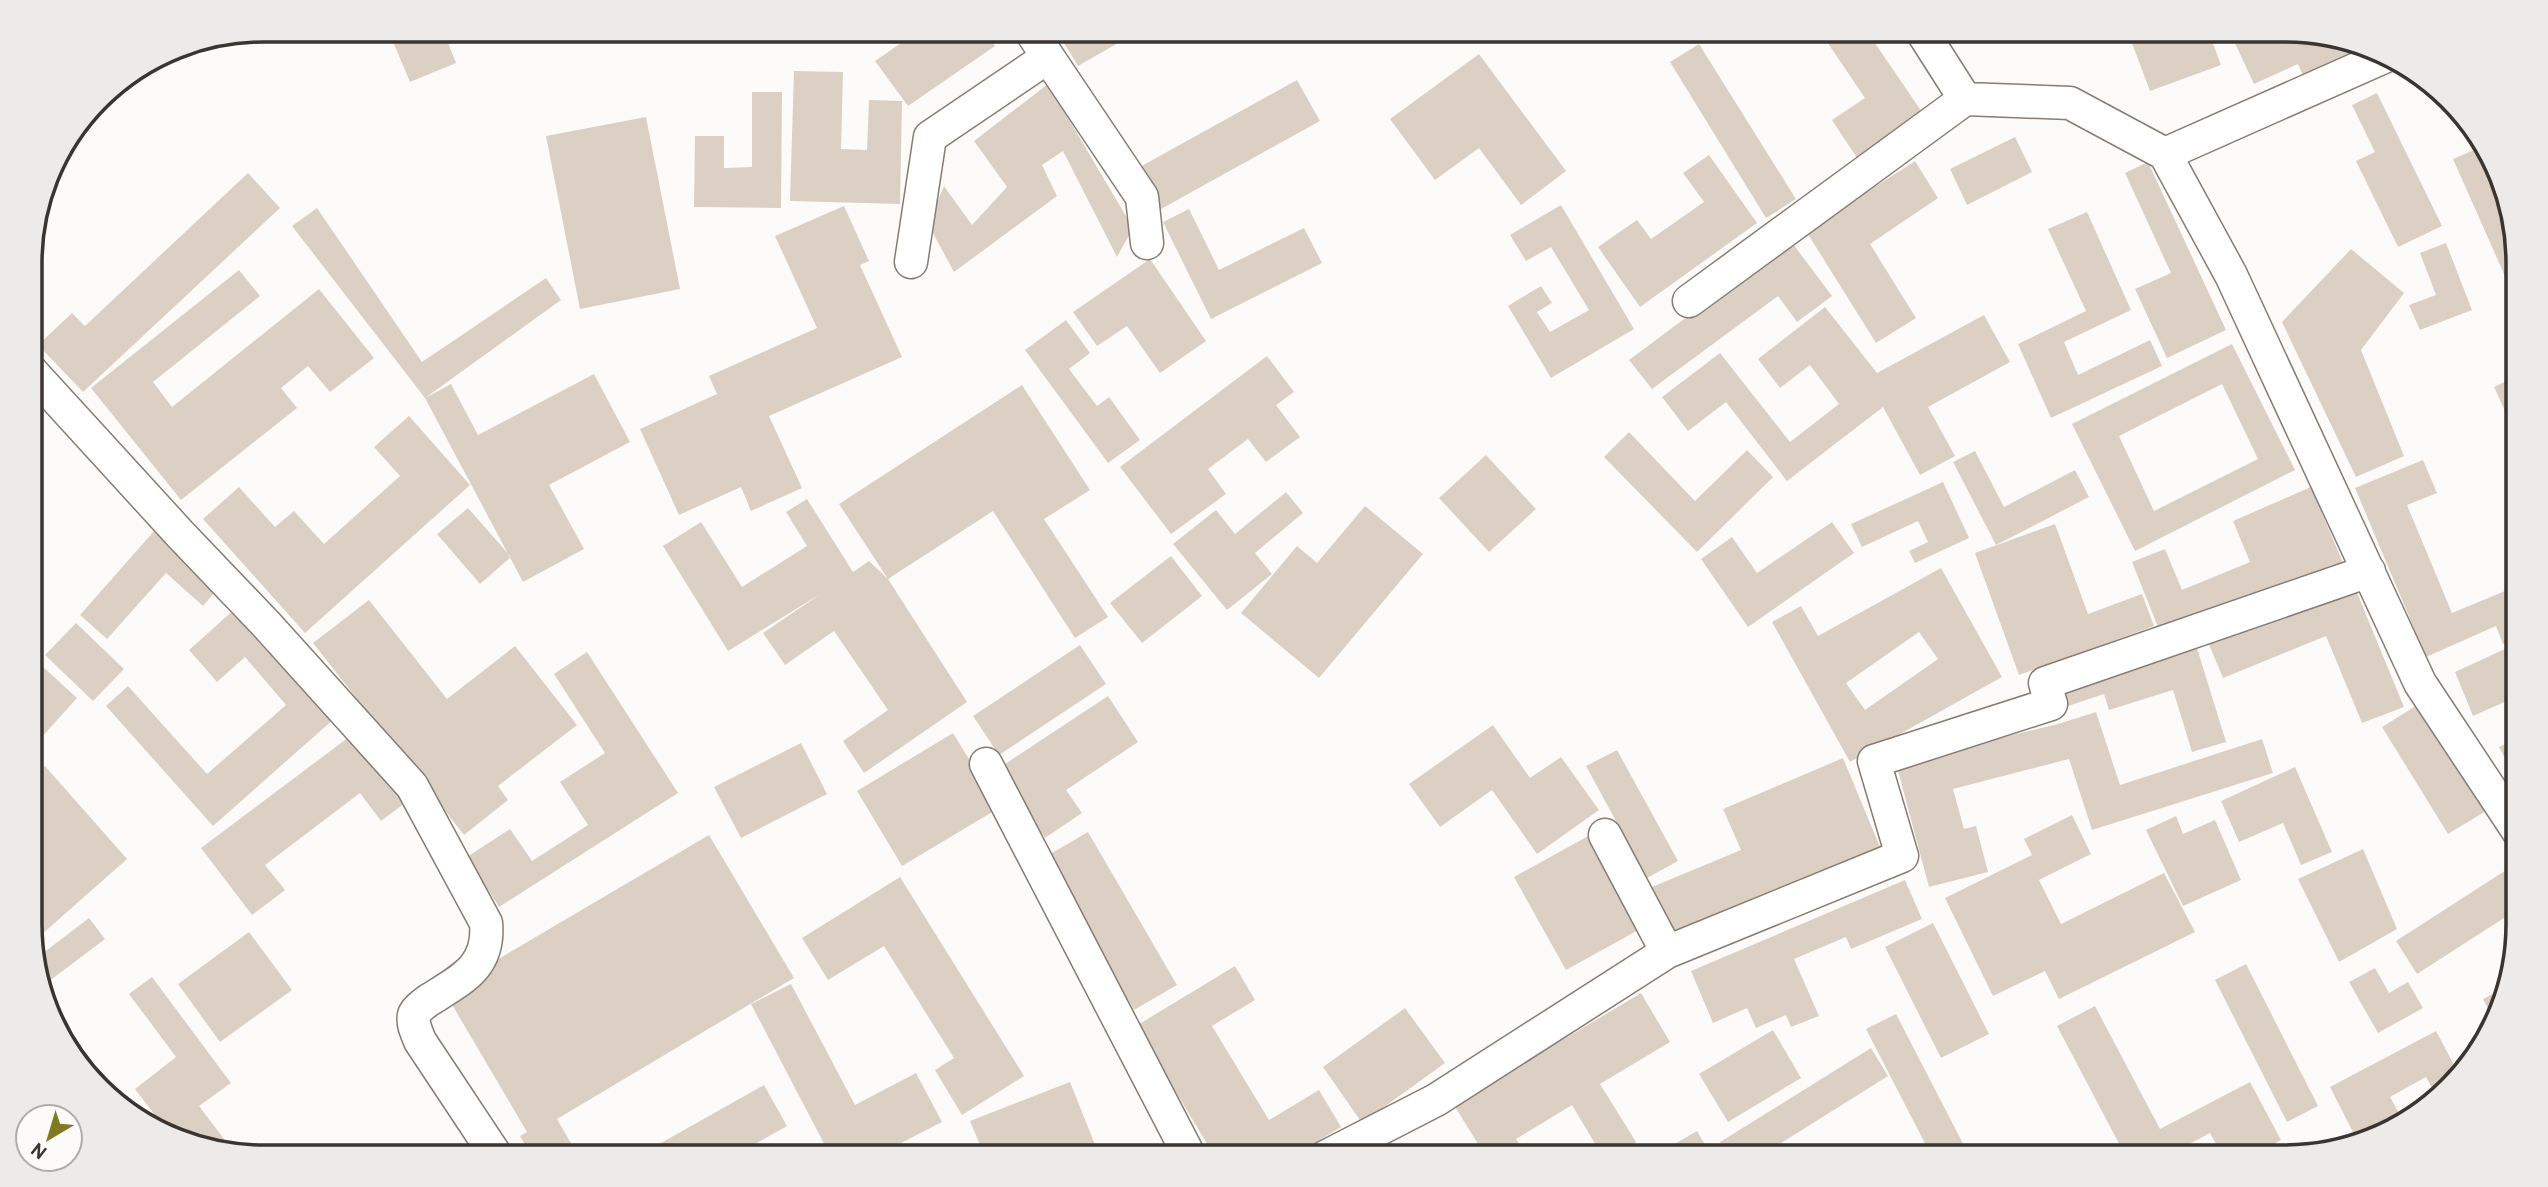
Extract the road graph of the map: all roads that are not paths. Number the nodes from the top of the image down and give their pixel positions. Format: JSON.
{"nodes":[{"id":1,"x":1038,"y":42,"type":"edge"},
{"id":2,"x":1929,"y":42,"type":"edge"},
{"id":3,"x":1048,"y":57,"type":"junction"},
{"id":4,"x":2374,"y":61,"type":"edge"},
{"id":5,"x":1965,"y":99,"type":"junction"},
{"id":6,"x":2165,"y":154,"type":"junction"},
{"id":7,"x":1147,"y":243,"type":"dead end"},
{"id":8,"x":911,"y":261,"type":"dead end"},
{"id":9,"x":1689,"y":301,"type":"dead end"},
{"id":10,"x":42,"y":383,"type":"edge"},
{"id":11,"x":2369,"y":570,"type":"junction"},
{"id":12,"x":986,"y":764,"type":"dead end"},
{"id":13,"x":2506,"y":813,"type":"edge"},
{"id":14,"x":1605,"y":835,"type":"dead end"},
{"id":15,"x":1667,"y":952,"type":"junction"},
{"id":16,"x":489,"y":1145,"type":"edge"},
{"id":17,"x":1183,"y":1145,"type":"edge"},
{"id":18,"x":1348,"y":1145,"type":"edge"}],
"edges":[{"from":1,"to":3,"type":"street"},
{"from":2,"to":5,"type":"street"},
{"from":3,"to":7,"type":"street"},
{"from":3,"to":8,"type":"street"},
{"from":4,"to":6,"type":"street"},
{"from":5,"to":6,"type":"street"},
{"from":5,"to":9,"type":"street"},
{"from":6,"to":11,"type":"street"},
{"from":10,"to":16,"type":"street"},
{"from":11,"to":13,"type":"street"},
{"from":11,"to":15,"type":"street"},
{"from":12,"to":17,"type":"street"},
{"from":14,"to":15,"type":"street"},
{"from":15,"to":18,"type":"street"}]}
